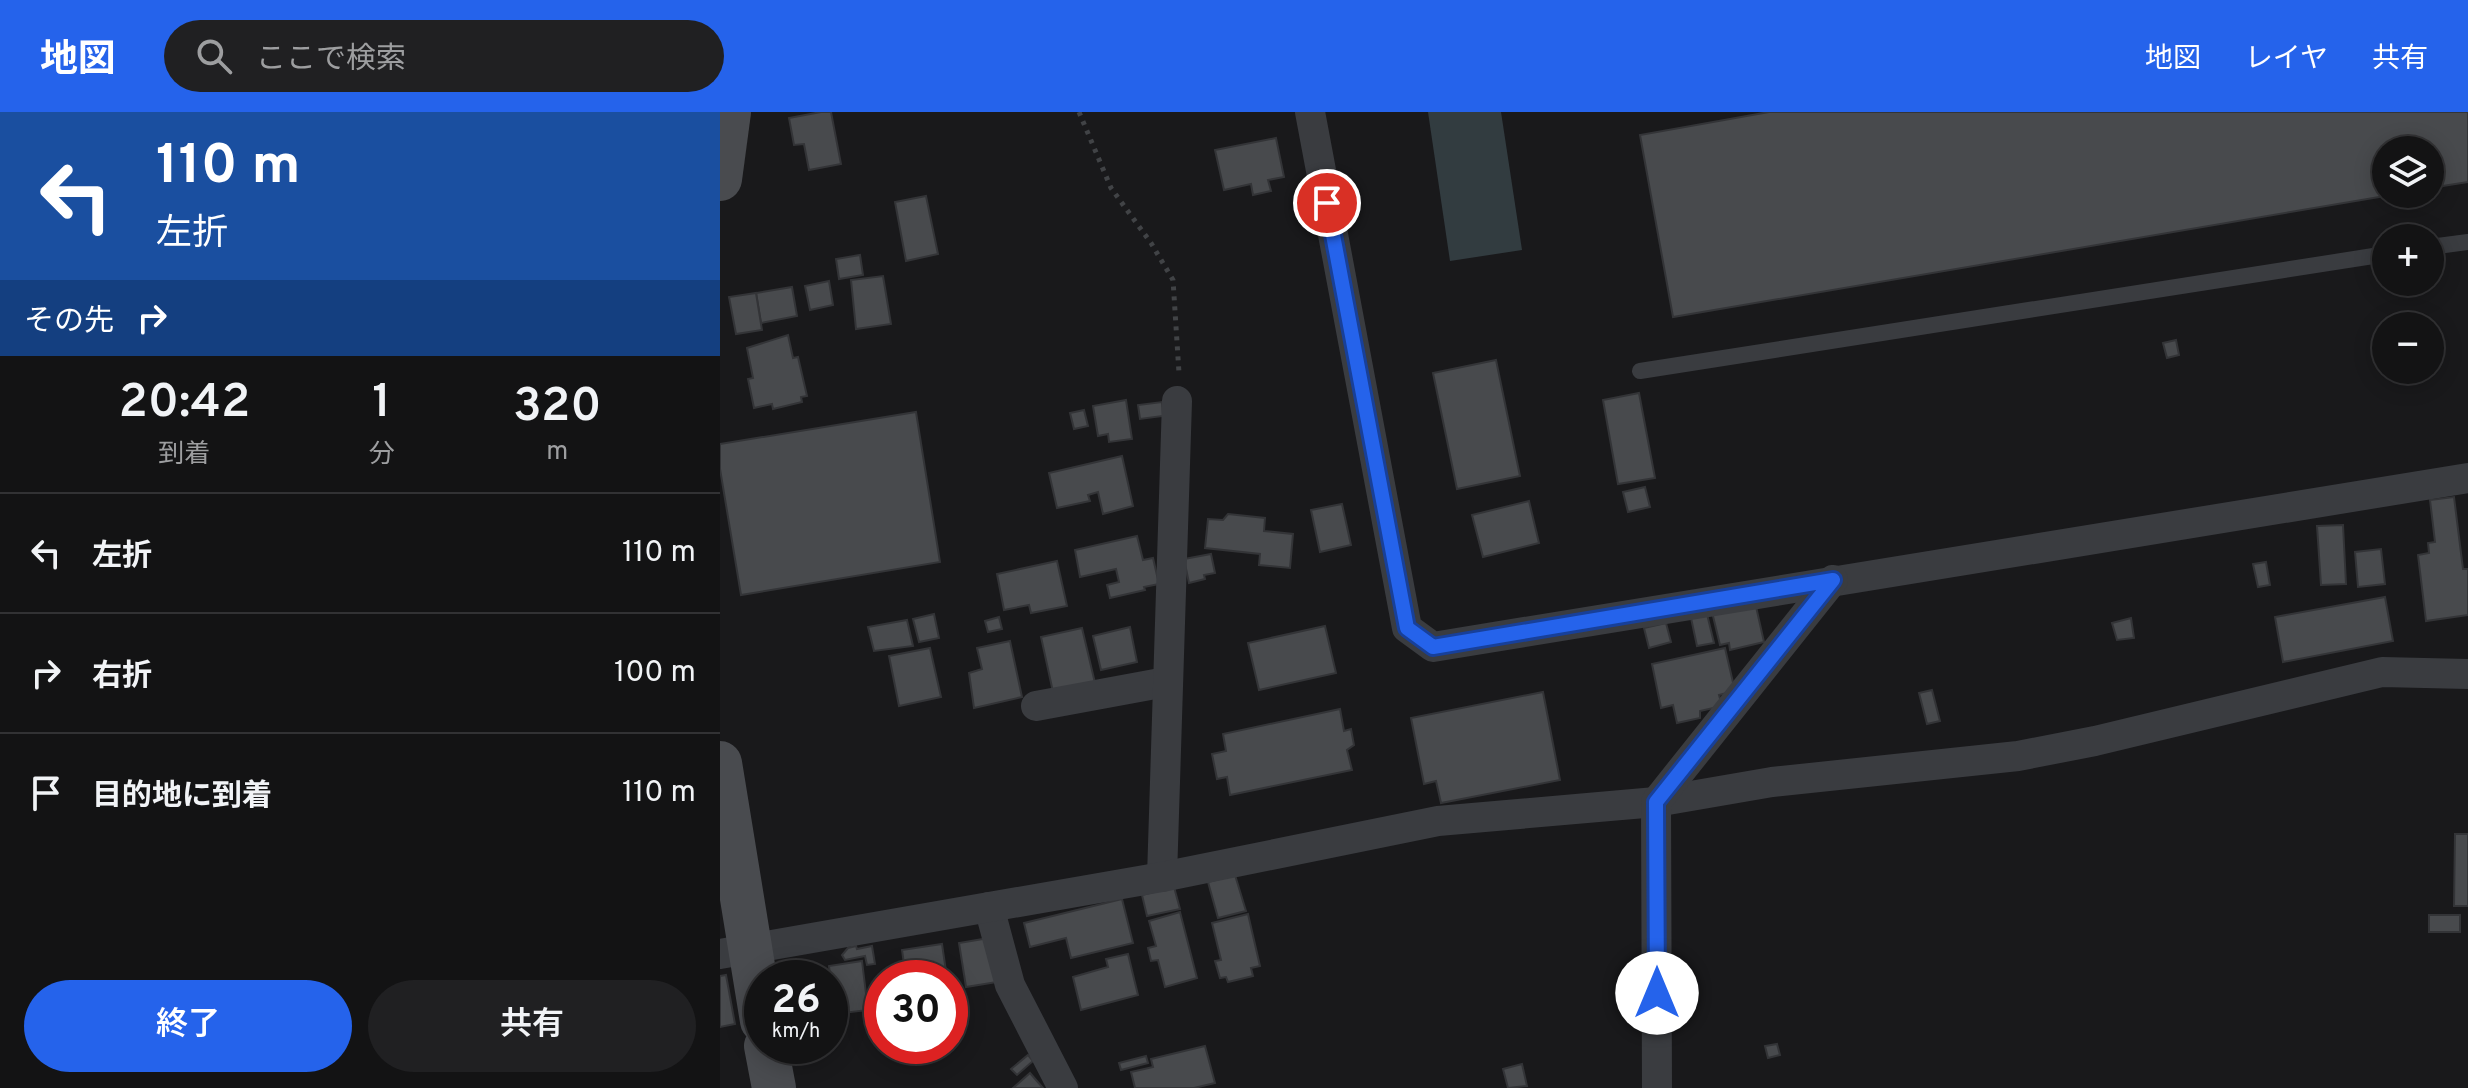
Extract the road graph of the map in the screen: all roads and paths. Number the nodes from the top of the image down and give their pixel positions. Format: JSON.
{"nodes":[{"id":1,"x":729,"y":112,"type":"edge"},
{"id":2,"x":1079,"y":112,"type":"edge"},
{"id":3,"x":1310,"y":112,"type":"edge"},
{"id":4,"x":720,"y":179,"type":"edge"},
{"id":5,"x":2468,"y":242,"type":"edge"},
{"id":6,"x":2444,"y":245,"type":"edge"},
{"id":7,"x":2372,"y":256,"type":"edge"},
{"id":8,"x":1640,"y":371,"type":"dead end"},
{"id":9,"x":1177,"y":401,"type":"joint"},
{"id":10,"x":2468,"y":478,"type":"edge"},
{"id":11,"x":1833,"y":580,"type":"junction"},
{"id":12,"x":2468,"y":674,"type":"edge"},
{"id":13,"x":1166,"y":682,"type":"junction"},
{"id":14,"x":1036,"y":706,"type":"dead end"},
{"id":15,"x":720,"y":763,"type":"edge"},
{"id":16,"x":1656,"y":802,"type":"junction"},
{"id":17,"x":1162,"y":877,"type":"junction"},
{"id":18,"x":989,"y":907,"type":"junction"},
{"id":19,"x":735,"y":951,"type":"edge"},
{"id":20,"x":744,"y":974,"type":"edge"},
{"id":21,"x":769,"y":1064,"type":"edge"},
{"id":22,"x":774,"y":1088,"type":"edge"},
{"id":23,"x":1063,"y":1088,"type":"edge"},
{"id":24,"x":1657,"y":1088,"type":"edge"}],
"edges":[{"from":1,"to":4,"type":"street"},
{"from":2,"to":9,"type":"path"},
{"from":3,"to":11,"type":"street"},
{"from":5,"to":6,"type":"lane"},
{"from":7,"to":8,"type":"lane"},
{"from":9,"to":13,"type":"street"},
{"from":10,"to":11,"type":"street"},
{"from":11,"to":16,"type":"street"},
{"from":12,"to":16,"type":"street"},
{"from":13,"to":14,"type":"street"},
{"from":13,"to":17,"type":"street"},
{"from":15,"to":19,"type":"street"},
{"from":16,"to":17,"type":"street"},
{"from":16,"to":24,"type":"street"},
{"from":17,"to":18,"type":"street"},
{"from":18,"to":19,"type":"street"},
{"from":18,"to":23,"type":"street"},
{"from":19,"to":20,"type":"street"},
{"from":21,"to":22,"type":"street"}]}
